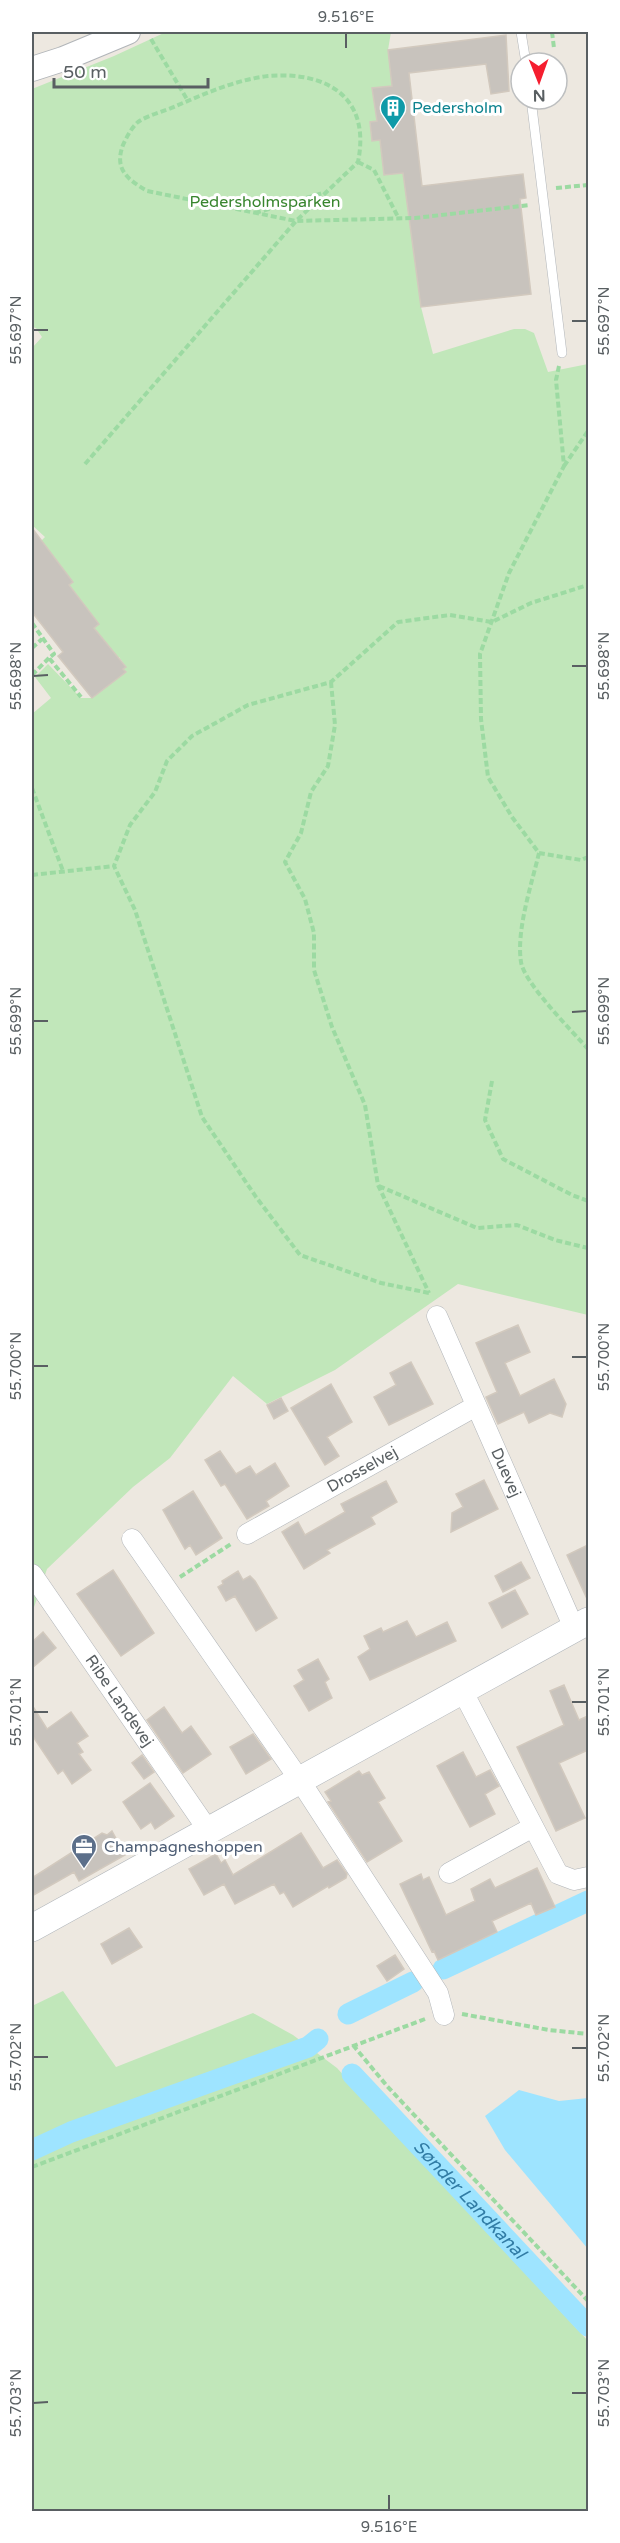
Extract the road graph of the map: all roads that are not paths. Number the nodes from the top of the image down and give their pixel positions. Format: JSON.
{"nodes":[{"id":1,"x":128,"y":32,"type":"edge"},
{"id":2,"x":521,"y":32,"type":"edge"},
{"id":3,"x":524,"y":51,"type":"edge"},
{"id":4,"x":32,"y":69,"type":"edge"},
{"id":5,"x":533,"y":111,"type":"edge"},
{"id":6,"x":562,"y":353,"type":"road end"},
{"id":7,"x":437,"y":1316,"type":"road end"},
{"id":8,"x":476,"y":1406,"type":"junction"},
{"id":9,"x":247,"y":1534,"type":"road end"},
{"id":10,"x":132,"y":1539,"type":"dead end"},
{"id":11,"x":32,"y":1574,"type":"edge"},
{"id":12,"x":581,"y":1625,"type":"edge"},
{"id":13,"x":462,"y":1690,"type":"junction"},
{"id":14,"x":299,"y":1779,"type":"junction"},
{"id":15,"x":534,"y":1827,"type":"junction"},
{"id":16,"x":208,"y":1830,"type":"junction"},
{"id":17,"x":449,"y":1874,"type":"dead end"},
{"id":18,"x":588,"y":1877,"type":"edge"},
{"id":19,"x":32,"y":1928,"type":"edge"},
{"id":20,"x":444,"y":2015,"type":"road end"}],
"edges":[{"from":1,"to":4,"type":"street"},
{"from":2,"to":3,"type":"lane"},
{"from":5,"to":6,"type":"lane"},
{"from":7,"to":8,"type":"street","name":"Duevej"},
{"from":8,"to":9,"type":"street","name":"Drosselvej"},
{"from":8,"to":12,"type":"street","name":"Duevej"},
{"from":10,"to":14,"type":"street"},
{"from":11,"to":16,"type":"street","name":"Ribe Landevej"},
{"from":12,"to":13,"type":"main road"},
{"from":13,"to":14,"type":"main road"},
{"from":13,"to":15,"type":"street"},
{"from":14,"to":16,"type":"main road"},
{"from":14,"to":20,"type":"street"},
{"from":15,"to":17,"type":"street"},
{"from":15,"to":18,"type":"street"},
{"from":16,"to":19,"type":"main road"}]}
